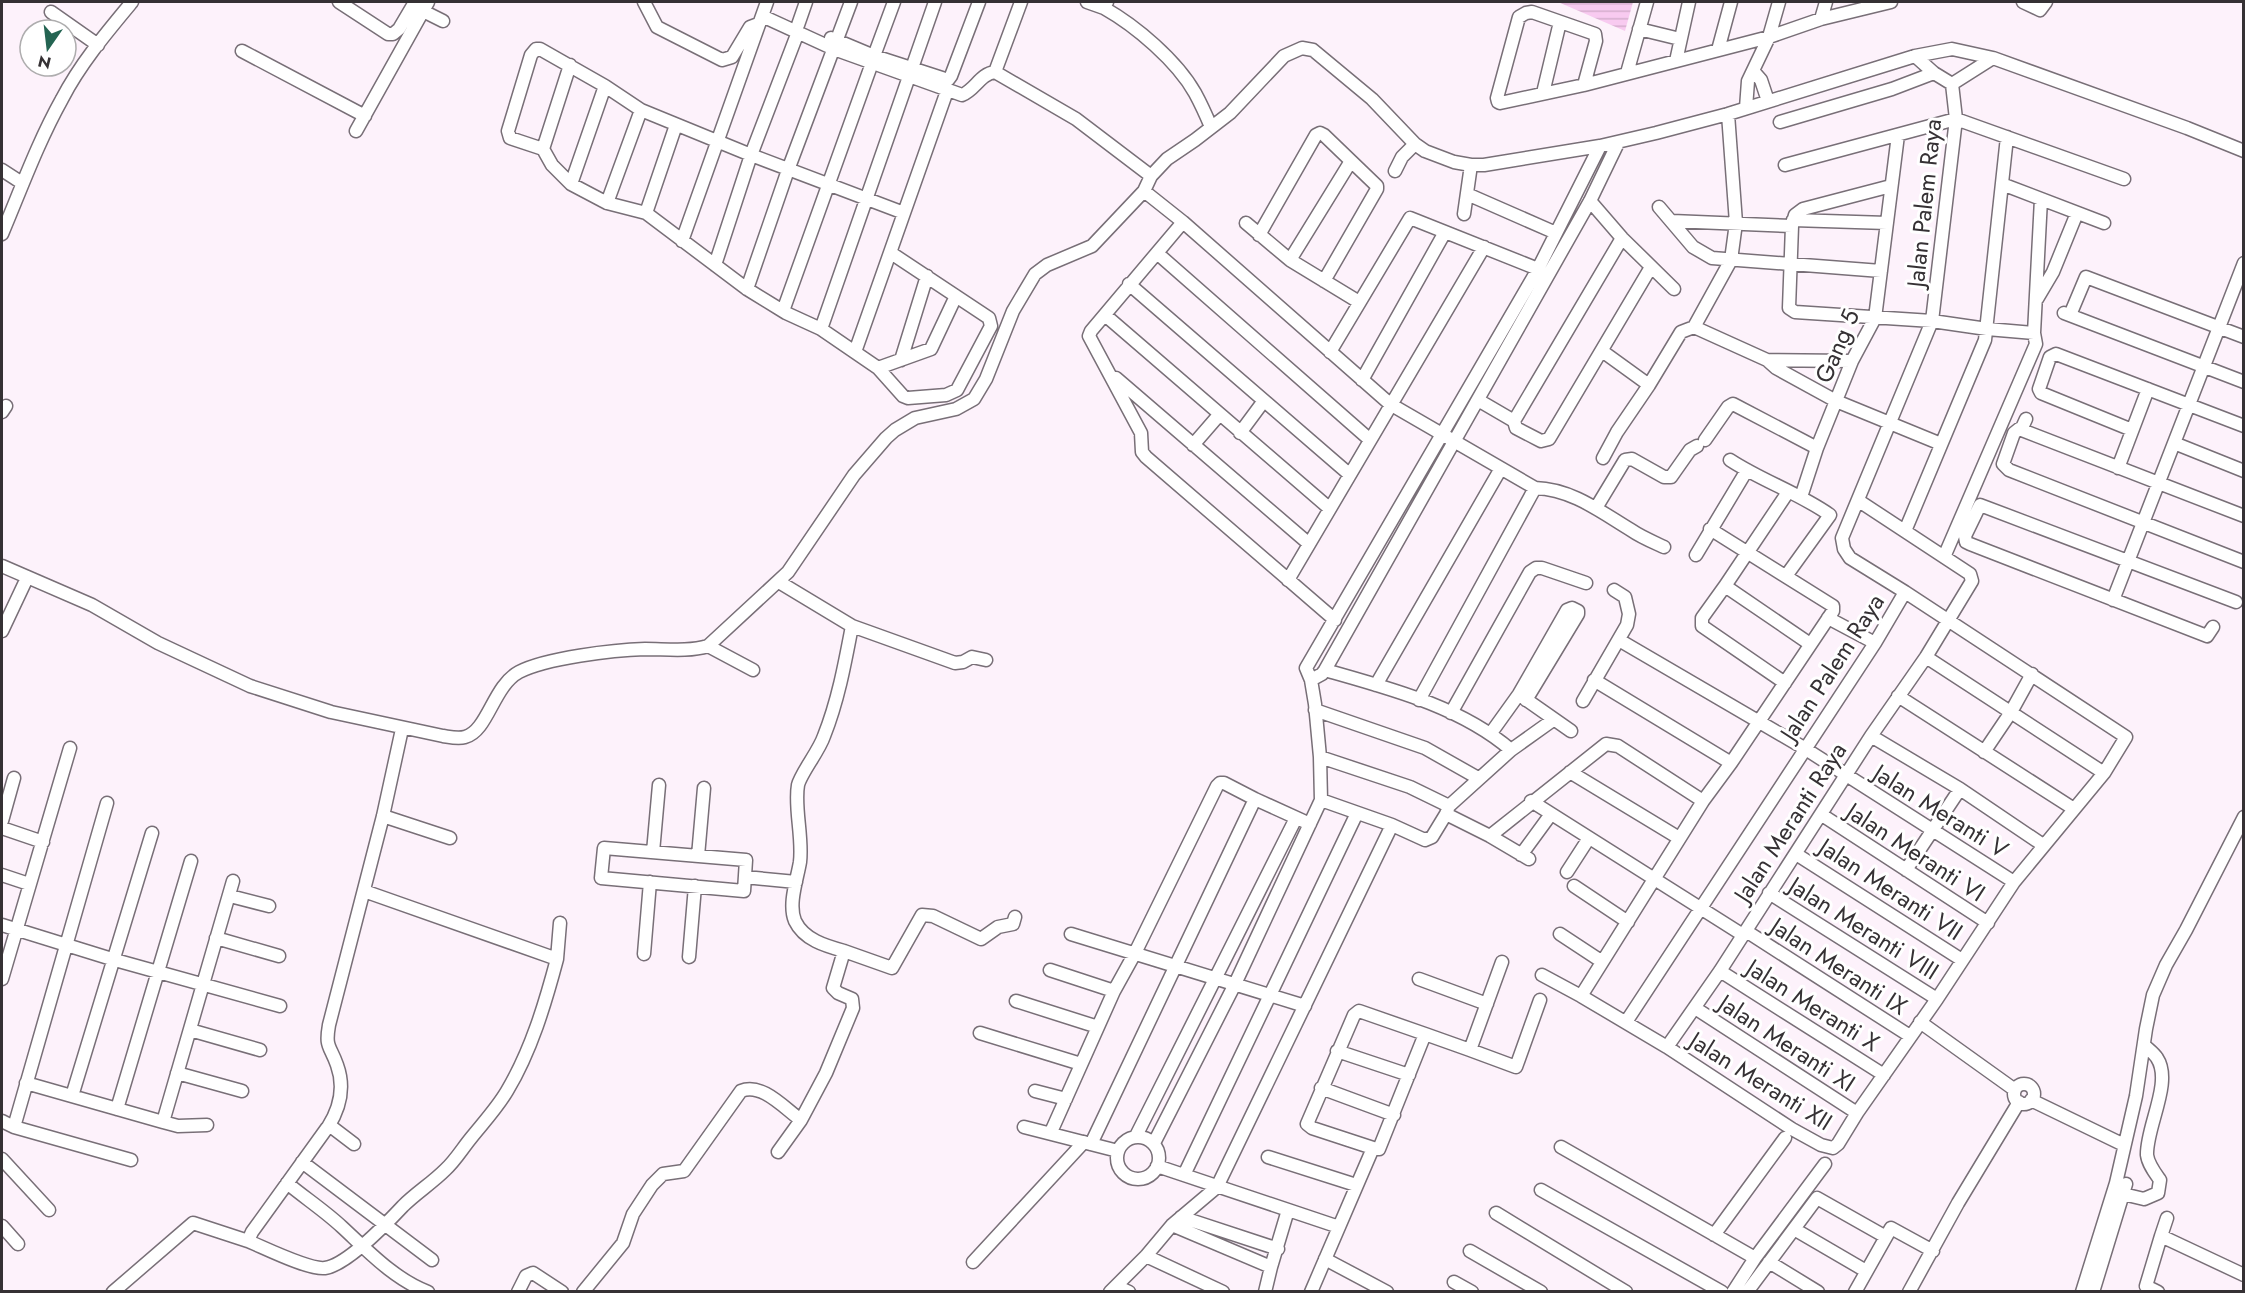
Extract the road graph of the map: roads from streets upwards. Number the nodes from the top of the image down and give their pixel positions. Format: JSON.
{"nodes":[{"id":1,"x":132,"y":2,"type":"edge"},
{"id":2,"x":339,"y":2,"type":"edge"},
{"id":3,"x":644,"y":2,"type":"edge"},
{"id":4,"x":806,"y":2,"type":"edge"},
{"id":5,"x":850,"y":2,"type":"edge"},
{"id":6,"x":894,"y":2,"type":"edge"},
{"id":7,"x":936,"y":2,"type":"edge"},
{"id":8,"x":979,"y":2,"type":"edge"},
{"id":9,"x":1021,"y":2,"type":"edge"},
{"id":10,"x":1086,"y":2,"type":"edge"},
{"id":11,"x":1647,"y":2,"type":"edge"},
{"id":12,"x":1689,"y":2,"type":"edge"},
{"id":13,"x":1731,"y":2,"type":"edge"},
{"id":14,"x":1779,"y":2,"type":"edge"},
{"id":15,"x":1826,"y":2,"type":"edge"},
{"id":16,"x":1891,"y":2,"type":"edge"},
{"id":17,"x":2023,"y":2,"type":"edge"},
{"id":18,"x":2046,"y":2,"type":"edge"},
{"id":19,"x":422,"y":5,"type":"edge"},
{"id":20,"x":1106,"y":5,"type":"edge"},
{"id":21,"x":1867,"y":5,"type":"edge"},
{"id":22,"x":357,"y":6,"type":"edge"},
{"id":23,"x":51,"y":12,"type":"dead end"},
{"id":24,"x":763,"y":13,"type":"edge"},
{"id":25,"x":1821,"y":19,"type":"junction"},
{"id":26,"x":443,"y":21,"type":"dead end"},
{"id":27,"x":1560,"y":22,"type":"junction"},
{"id":28,"x":798,"y":29,"type":"junction"},
{"id":29,"x":1640,"y":29,"type":"junction"},
{"id":30,"x":1770,"y":37,"type":"junction"},
{"id":31,"x":1680,"y":39,"type":"junction"},
{"id":32,"x":836,"y":44,"type":"junction"},
{"id":33,"x":98,"y":45,"type":"junction"},
{"id":34,"x":1718,"y":50,"type":"junction"},
{"id":35,"x":242,"y":51,"type":"dead end"},
{"id":36,"x":1915,"y":56,"type":"junction"},
{"id":37,"x":1993,"y":58,"type":"junction"},
{"id":38,"x":873,"y":60,"type":"junction"},
{"id":39,"x":1676,"y":61,"type":"junction"},
{"id":40,"x":570,"y":65,"type":"junction"},
{"id":41,"x":995,"y":72,"type":"junction"},
{"id":42,"x":1754,"y":72,"type":"junction"},
{"id":43,"x":910,"y":73,"type":"junction"},
{"id":44,"x":1934,"y":73,"type":"junction"},
{"id":45,"x":1627,"y":74,"type":"junction"},
{"id":46,"x":1952,"y":84,"type":"junction"},
{"id":47,"x":1584,"y":85,"type":"junction"},
{"id":48,"x":605,"y":86,"type":"junction"},
{"id":49,"x":948,"y":91,"type":"junction"},
{"id":50,"x":1543,"y":93,"type":"junction"},
{"id":51,"x":1768,"y":101,"type":"junction"},
{"id":52,"x":1746,"y":108,"type":"junction"},
{"id":53,"x":641,"y":110,"type":"junction"},
{"id":54,"x":1728,"y":114,"type":"junction"},
{"id":55,"x":364,"y":116,"type":"junction"},
{"id":56,"x":1956,"y":119,"type":"junction"},
{"id":57,"x":1780,"y":122,"type":"dead end"},
{"id":58,"x":676,"y":125,"type":"junction"},
{"id":59,"x":1211,"y":127,"type":"junction"},
{"id":60,"x":356,"y":131,"type":"dead end"},
{"id":61,"x":1898,"y":135,"type":"junction"},
{"id":62,"x":2007,"y":136,"type":"junction"},
{"id":63,"x":716,"y":141,"type":"junction"},
{"id":64,"x":1618,"y":143,"type":"junction"},
{"id":65,"x":1415,"y":144,"type":"junction"},
{"id":66,"x":1600,"y":146,"type":"junction"},
{"id":67,"x":543,"y":149,"type":"junction"},
{"id":68,"x":2244,"y":151,"type":"edge"},
{"id":69,"x":751,"y":155,"type":"junction"},
{"id":70,"x":1351,"y":161,"type":"junction"},
{"id":71,"x":1471,"y":165,"type":"junction"},
{"id":72,"x":1785,"y":165,"type":"dead end"},
{"id":73,"x":2,"y":170,"type":"edge"},
{"id":74,"x":788,"y":170,"type":"junction"},
{"id":75,"x":1395,"y":171,"type":"dead end"},
{"id":76,"x":1152,"y":176,"type":"junction"},
{"id":77,"x":2124,"y":179,"type":"dead end"},
{"id":78,"x":22,"y":183,"type":"junction"},
{"id":79,"x":571,"y":184,"type":"junction"},
{"id":80,"x":2002,"y":184,"type":"junction"},
{"id":81,"x":827,"y":185,"type":"junction"},
{"id":82,"x":1891,"y":186,"type":"junction"},
{"id":83,"x":1144,"y":191,"type":"junction"},
{"id":84,"x":1467,"y":194,"type":"junction"},
{"id":85,"x":2041,"y":199,"type":"junction"},
{"id":86,"x":866,"y":200,"type":"junction"},
{"id":87,"x":1590,"y":201,"type":"junction"},
{"id":88,"x":607,"y":203,"type":"junction"},
{"id":89,"x":1659,"y":207,"type":"dead end"},
{"id":90,"x":646,"y":213,"type":"junction"},
{"id":91,"x":904,"y":213,"type":"junction"},
{"id":92,"x":2077,"y":213,"type":"junction"},
{"id":93,"x":1464,"y":214,"type":"dead end"},
{"id":94,"x":1565,"y":217,"type":"junction"},
{"id":95,"x":1672,"y":221,"type":"junction"},
{"id":96,"x":1183,"y":222,"type":"junction"},
{"id":97,"x":1246,"y":223,"type":"dead end"},
{"id":98,"x":1577,"y":223,"type":"junction"},
{"id":99,"x":1736,"y":223,"type":"junction"},
{"id":100,"x":1793,"y":223,"type":"junction"},
{"id":101,"x":1887,"y":223,"type":"junction"},
{"id":102,"x":2104,"y":223,"type":"dead end"},
{"id":103,"x":1445,"y":232,"type":"junction"},
{"id":104,"x":1556,"y":232,"type":"junction"},
{"id":105,"x":2,"y":234,"type":"edge"},
{"id":106,"x":1259,"y":235,"type":"junction"},
{"id":107,"x":1622,"y":238,"type":"junction"},
{"id":108,"x":682,"y":241,"type":"junction"},
{"id":109,"x":1484,"y":247,"type":"junction"},
{"id":110,"x":1157,"y":253,"type":"junction"},
{"id":111,"x":891,"y":254,"type":"junction"},
{"id":112,"x":1290,"y":260,"type":"junction"},
{"id":113,"x":1731,"y":260,"type":"junction"},
{"id":114,"x":1792,"y":263,"type":"junction"},
{"id":115,"x":2244,"y":263,"type":"edge"},
{"id":116,"x":715,"y":266,"type":"junction"},
{"id":117,"x":1651,"y":267,"type":"junction"},
{"id":118,"x":1538,"y":269,"type":"junction"},
{"id":119,"x":1881,"y":271,"type":"junction"},
{"id":120,"x":927,"y":276,"type":"junction"},
{"id":121,"x":1324,"y":281,"type":"junction"},
{"id":122,"x":1129,"y":284,"type":"junction"},
{"id":123,"x":747,"y":289,"type":"junction"},
{"id":124,"x":1674,"y":289,"type":"dead end"},
{"id":125,"x":2239,"y":290,"type":"edge"},
{"id":126,"x":956,"y":296,"type":"junction"},
{"id":127,"x":2037,"y":299,"type":"junction"},
{"id":128,"x":1359,"y":302,"type":"junction"},
{"id":129,"x":783,"y":311,"type":"junction"},
{"id":130,"x":1105,"y":315,"type":"junction"},
{"id":131,"x":1875,"y":318,"type":"junction"},
{"id":132,"x":1932,"y":321,"type":"junction"},
{"id":133,"x":1694,"y":327,"type":"junction"},
{"id":134,"x":2218,"y":327,"type":"junction"},
{"id":135,"x":821,"y":329,"type":"junction"},
{"id":136,"x":1987,"y":329,"type":"junction"},
{"id":137,"x":2034,"y":333,"type":"junction"},
{"id":138,"x":2244,"y":337,"type":"edge"},
{"id":139,"x":1602,"y":351,"type":"junction"},
{"id":140,"x":855,"y":352,"type":"junction"},
{"id":141,"x":1330,"y":352,"type":"junction"},
{"id":142,"x":901,"y":360,"type":"junction"},
{"id":143,"x":1767,"y":360,"type":"junction"},
{"id":144,"x":1852,"y":361,"type":"junction"},
{"id":145,"x":2203,"y":367,"type":"junction"},
{"id":146,"x":878,"y":368,"type":"junction"},
{"id":147,"x":1111,"y":374,"type":"junction"},
{"id":148,"x":1362,"y":380,"type":"junction"},
{"id":149,"x":2244,"y":382,"type":"edge"},
{"id":150,"x":1649,"y":385,"type":"junction"},
{"id":151,"x":2148,"y":389,"type":"junction"},
{"id":152,"x":946,"y":395,"type":"junction"},
{"id":153,"x":1478,"y":400,"type":"junction"},
{"id":154,"x":1836,"y":401,"type":"junction"},
{"id":155,"x":1263,"y":402,"type":"junction"},
{"id":156,"x":1390,"y":404,"type":"junction"},
{"id":157,"x":2189,"y":404,"type":"junction"},
{"id":158,"x":932,"y":413,"type":"junction"},
{"id":159,"x":1219,"y":415,"type":"junction"},
{"id":160,"x":1514,"y":421,"type":"junction"},
{"id":161,"x":1891,"y":424,"type":"junction"},
{"id":162,"x":2244,"y":426,"type":"edge"},
{"id":163,"x":2133,"y":430,"type":"junction"},
{"id":164,"x":1240,"y":432,"type":"junction"},
{"id":165,"x":1442,"y":435,"type":"junction"},
{"id":166,"x":1369,"y":439,"type":"junction"},
{"id":167,"x":1455,"y":442,"type":"junction"},
{"id":168,"x":2174,"y":443,"type":"junction"},
{"id":169,"x":1941,"y":444,"type":"junction"},
{"id":170,"x":1193,"y":445,"type":"junction"},
{"id":171,"x":1817,"y":448,"type":"junction"},
{"id":172,"x":1603,"y":458,"type":"dead end"},
{"id":173,"x":1730,"y":460,"type":"dead end"},
{"id":174,"x":2118,"y":468,"type":"junction"},
{"id":175,"x":1500,"y":470,"type":"junction"},
{"id":176,"x":1747,"y":470,"type":"junction"},
{"id":177,"x":2244,"y":471,"type":"edge"},
{"id":178,"x":1349,"y":474,"type":"junction"},
{"id":179,"x":2158,"y":483,"type":"junction"},
{"id":180,"x":1535,"y":488,"type":"junction"},
{"id":181,"x":1788,"y":492,"type":"junction"},
{"id":182,"x":1801,"y":497,"type":"junction"},
{"id":183,"x":1859,"y":501,"type":"junction"},
{"id":184,"x":1329,"y":508,"type":"junction"},
{"id":185,"x":1596,"y":508,"type":"junction"},
{"id":186,"x":1830,"y":515,"type":"junction"},
{"id":187,"x":2244,"y":516,"type":"edge"},
{"id":188,"x":2143,"y":522,"type":"junction"},
{"id":189,"x":1848,"y":524,"type":"junction"},
{"id":190,"x":1710,"y":530,"type":"junction"},
{"id":191,"x":1905,"y":531,"type":"junction"},
{"id":192,"x":1308,"y":543,"type":"junction"},
{"id":193,"x":1664,"y":548,"type":"dead end"},
{"id":194,"x":1748,"y":554,"type":"junction"},
{"id":195,"x":1696,"y":555,"type":"dead end"},
{"id":196,"x":1944,"y":556,"type":"junction"},
{"id":197,"x":2128,"y":561,"type":"junction"},
{"id":198,"x":2244,"y":561,"type":"edge"},
{"id":199,"x":2,"y":566,"type":"edge"},
{"id":200,"x":1786,"y":576,"type":"junction"},
{"id":201,"x":27,"y":578,"type":"junction"},
{"id":202,"x":1288,"y":580,"type":"junction"},
{"id":203,"x":779,"y":582,"type":"junction"},
{"id":204,"x":1587,"y":582,"type":"dead end"},
{"id":205,"x":1725,"y":586,"type":"junction"},
{"id":206,"x":1614,"y":590,"type":"dead end"},
{"id":207,"x":1905,"y":592,"type":"junction"},
{"id":208,"x":2113,"y":600,"type":"junction"},
{"id":209,"x":2236,"y":602,"type":"dead end"},
{"id":210,"x":1828,"y":618,"type":"junction"},
{"id":211,"x":1335,"y":620,"type":"junction"},
{"id":212,"x":1948,"y":620,"type":"junction"},
{"id":213,"x":852,"y":626,"type":"junction"},
{"id":214,"x":2213,"y":627,"type":"dead end"},
{"id":215,"x":2,"y":630,"type":"edge"},
{"id":216,"x":1619,"y":640,"type":"junction"},
{"id":217,"x":1875,"y":643,"type":"junction"},
{"id":218,"x":1810,"y":644,"type":"junction"},
{"id":219,"x":708,"y":646,"type":"junction"},
{"id":220,"x":1926,"y":657,"type":"junction"},
{"id":221,"x":986,"y":660,"type":"dead end"},
{"id":222,"x":753,"y":670,"type":"dead end"},
{"id":223,"x":1325,"y":670,"type":"junction"},
{"id":224,"x":2032,"y":674,"type":"junction"},
{"id":225,"x":1311,"y":680,"type":"junction"},
{"id":226,"x":1594,"y":680,"type":"junction"},
{"id":227,"x":1785,"y":683,"type":"junction"},
{"id":228,"x":1376,"y":685,"type":"junction"},
{"id":229,"x":1898,"y":696,"type":"junction"},
{"id":230,"x":1523,"y":697,"type":"junction"},
{"id":231,"x":1419,"y":700,"type":"junction"},
{"id":232,"x":1583,"y":701,"type":"dead end"},
{"id":233,"x":1315,"y":710,"type":"junction"},
{"id":234,"x":2011,"y":712,"type":"junction"},
{"id":235,"x":1451,"y":713,"type":"junction"},
{"id":236,"x":1553,"y":720,"type":"junction"},
{"id":237,"x":1759,"y":721,"type":"junction"},
{"id":238,"x":402,"y":729,"type":"junction"},
{"id":239,"x":1571,"y":731,"type":"dead end"},
{"id":240,"x":1491,"y":733,"type":"junction"},
{"id":241,"x":1871,"y":736,"type":"junction"},
{"id":242,"x":70,"y":748,"type":"dead end"},
{"id":243,"x":1804,"y":748,"type":"junction"},
{"id":244,"x":1511,"y":750,"type":"junction"},
{"id":245,"x":1984,"y":752,"type":"junction"},
{"id":246,"x":1320,"y":757,"type":"junction"},
{"id":247,"x":1731,"y":763,"type":"junction"},
{"id":248,"x":1570,"y":772,"type":"junction"},
{"id":249,"x":2104,"y":773,"type":"junction"},
{"id":250,"x":1845,"y":776,"type":"junction"},
{"id":251,"x":14,"y":778,"type":"dead end"},
{"id":252,"x":1478,"y":778,"type":"junction"},
{"id":253,"x":659,"y":784,"type":"dead end"},
{"id":254,"x":705,"y":788,"type":"dead end"},
{"id":255,"x":1959,"y":789,"type":"junction"},
{"id":256,"x":1255,"y":799,"type":"junction"},
{"id":257,"x":1321,"y":800,"type":"junction"},
{"id":258,"x":1531,"y":801,"type":"junction"},
{"id":259,"x":1703,"y":801,"type":"junction"},
{"id":260,"x":107,"y":803,"type":"dead end"},
{"id":261,"x":2074,"y":809,"type":"junction"},
{"id":262,"x":1447,"y":810,"type":"junction"},
{"id":263,"x":1357,"y":813,"type":"junction"},
{"id":264,"x":1551,"y":814,"type":"junction"},
{"id":265,"x":1822,"y":815,"type":"junction"},
{"id":266,"x":383,"y":816,"type":"junction"},
{"id":267,"x":2244,"y":817,"type":"edge"},
{"id":268,"x":1296,"y":818,"type":"junction"},
{"id":269,"x":2,"y":821,"type":"edge"},
{"id":270,"x":1310,"y":824,"type":"junction"},
{"id":271,"x":1392,"y":825,"type":"junction"},
{"id":272,"x":2,"y":828,"type":"edge"},
{"id":273,"x":1932,"y":830,"type":"junction"},
{"id":274,"x":152,"y":833,"type":"dead end"},
{"id":275,"x":1490,"y":836,"type":"junction"},
{"id":276,"x":450,"y":838,"type":"dead end"},
{"id":277,"x":1589,"y":838,"type":"junction"},
{"id":278,"x":1679,"y":838,"type":"junction"},
{"id":279,"x":43,"y":842,"type":"junction"},
{"id":280,"x":2043,"y":845,"type":"junction"},
{"id":281,"x":653,"y":852,"type":"junction"},
{"id":282,"x":1796,"y":854,"type":"junction"},
{"id":283,"x":698,"y":856,"type":"junction"},
{"id":284,"x":191,"y":861,"type":"dead end"},
{"id":285,"x":1906,"y":870,"type":"junction"},
{"id":286,"x":1567,"y":872,"type":"dead end"},
{"id":287,"x":2,"y":875,"type":"edge"},
{"id":288,"x":745,"y":877,"type":"junction"},
{"id":289,"x":233,"y":880,"type":"dead end"},
{"id":290,"x":1655,"y":880,"type":"junction"},
{"id":291,"x":651,"y":882,"type":"junction"},
{"id":292,"x":796,"y":882,"type":"junction"},
{"id":293,"x":2014,"y":882,"type":"junction"},
{"id":294,"x":29,"y":884,"type":"junction"},
{"id":295,"x":695,"y":886,"type":"junction"},
{"id":296,"x":1574,"y":886,"type":"dead end"},
{"id":297,"x":364,"y":891,"type":"junction"},
{"id":298,"x":1769,"y":893,"type":"junction"},
{"id":299,"x":230,"y":896,"type":"junction"},
{"id":300,"x":269,"y":906,"type":"dead end"},
{"id":301,"x":1700,"y":908,"type":"junction"},
{"id":302,"x":1015,"y":917,"type":"dead end"},
{"id":303,"x":1628,"y":922,"type":"junction"},
{"id":304,"x":560,"y":923,"type":"dead end"},
{"id":305,"x":1988,"y":924,"type":"junction"},
{"id":306,"x":2,"y":925,"type":"edge"},
{"id":307,"x":16,"y":930,"type":"junction"},
{"id":308,"x":1744,"y":933,"type":"junction"},
{"id":309,"x":1071,"y":934,"type":"dead end"},
{"id":310,"x":1560,"y":934,"type":"dead end"},
{"id":311,"x":216,"y":938,"type":"junction"},
{"id":312,"x":65,"y":944,"type":"junction"},
{"id":313,"x":844,"y":951,"type":"junction"},
{"id":314,"x":1135,"y":953,"type":"junction"},
{"id":315,"x":644,"y":954,"type":"dead end"},
{"id":316,"x":279,"y":956,"type":"dead end"},
{"id":317,"x":689,"y":957,"type":"dead end"},
{"id":318,"x":557,"y":959,"type":"junction"},
{"id":319,"x":115,"y":960,"type":"junction"},
{"id":320,"x":1962,"y":960,"type":"junction"},
{"id":321,"x":1601,"y":961,"type":"junction"},
{"id":322,"x":1502,"y":962,"type":"dead end"},
{"id":323,"x":1175,"y":966,"type":"junction"},
{"id":324,"x":1050,"y":970,"type":"dead end"},
{"id":325,"x":1720,"y":971,"type":"junction"},
{"id":326,"x":159,"y":973,"type":"junction"},
{"id":327,"x":1542,"y":975,"type":"dead end"},
{"id":328,"x":2,"y":976,"type":"edge"},
{"id":329,"x":1216,"y":978,"type":"junction"},
{"id":330,"x":1419,"y":979,"type":"dead end"},
{"id":331,"x":1234,"y":984,"type":"junction"},
{"id":332,"x":203,"y":985,"type":"junction"},
{"id":333,"x":1114,"y":991,"type":"junction"},
{"id":334,"x":1269,"y":996,"type":"junction"},
{"id":335,"x":1581,"y":996,"type":"junction"},
{"id":336,"x":1937,"y":999,"type":"junction"},
{"id":337,"x":1540,"y":1000,"type":"dead end"},
{"id":338,"x":1016,"y":1001,"type":"dead end"},
{"id":339,"x":1487,"y":1004,"type":"junction"},
{"id":340,"x":1305,"y":1005,"type":"junction"},
{"id":341,"x":280,"y":1006,"type":"dead end"},
{"id":342,"x":1695,"y":1008,"type":"junction"},
{"id":343,"x":1626,"y":1022,"type":"junction"},
{"id":344,"x":1920,"y":1022,"type":"junction"},
{"id":345,"x":1098,"y":1027,"type":"junction"},
{"id":346,"x":190,"y":1030,"type":"junction"},
{"id":347,"x":980,"y":1034,"type":"dead end"},
{"id":348,"x":1425,"y":1034,"type":"junction"},
{"id":349,"x":1910,"y":1036,"type":"junction"},
{"id":350,"x":2144,"y":1045,"type":"junction"},
{"id":351,"x":1667,"y":1047,"type":"junction"},
{"id":352,"x":260,"y":1050,"type":"dead end"},
{"id":353,"x":1470,"y":1050,"type":"junction"},
{"id":354,"x":1337,"y":1052,"type":"junction"},
{"id":355,"x":1081,"y":1065,"type":"junction"},
{"id":356,"x":177,"y":1073,"type":"junction"},
{"id":357,"x":1408,"y":1075,"type":"junction"},
{"id":358,"x":1884,"y":1075,"type":"junction"},
{"id":359,"x":26,"y":1083,"type":"junction"},
{"id":360,"x":1321,"y":1088,"type":"junction"},
{"id":361,"x":242,"y":1091,"type":"dead end"},
{"id":362,"x":1035,"y":1091,"type":"dead end"},
{"id":363,"x":72,"y":1096,"type":"junction"},
{"id":364,"x":2022,"y":1098,"type":"junction"},
{"id":365,"x":1066,"y":1099,"type":"junction"},
{"id":366,"x":117,"y":1109,"type":"junction"},
{"id":367,"x":1857,"y":1113,"type":"junction"},
{"id":368,"x":1394,"y":1115,"type":"junction"},
{"id":369,"x":801,"y":1120,"type":"junction"},
{"id":370,"x":2,"y":1121,"type":"edge"},
{"id":371,"x":163,"y":1122,"type":"junction"},
{"id":372,"x":207,"y":1125,"type":"dead end"},
{"id":373,"x":1024,"y":1126,"type":"dead end"},
{"id":374,"x":14,"y":1127,"type":"junction"},
{"id":375,"x":328,"y":1127,"type":"junction"},
{"id":376,"x":1051,"y":1132,"type":"junction"},
{"id":377,"x":1136,"y":1136,"type":"junction"},
{"id":378,"x":1785,"y":1138,"type":"dead end"},
{"id":379,"x":1087,"y":1143,"type":"junction"},
{"id":380,"x":1154,"y":1143,"type":"junction"},
{"id":381,"x":354,"y":1144,"type":"dead end"},
{"id":382,"x":2124,"y":1145,"type":"junction"},
{"id":383,"x":1561,"y":1147,"type":"dead end"},
{"id":384,"x":1372,"y":1148,"type":"junction"},
{"id":385,"x":1119,"y":1150,"type":"junction"},
{"id":386,"x":778,"y":1152,"type":"dead end"},
{"id":387,"x":1268,"y":1157,"type":"dead end"},
{"id":388,"x":2,"y":1159,"type":"edge"},
{"id":389,"x":131,"y":1160,"type":"dead end"},
{"id":390,"x":302,"y":1162,"type":"junction"},
{"id":391,"x":1825,"y":1164,"type":"dead end"},
{"id":392,"x":1157,"y":1166,"type":"junction"},
{"id":393,"x":1184,"y":1175,"type":"junction"},
{"id":394,"x":287,"y":1183,"type":"junction"},
{"id":395,"x":1356,"y":1185,"type":"junction"},
{"id":396,"x":1218,"y":1187,"type":"junction"},
{"id":397,"x":1541,"y":1190,"type":"dead end"},
{"id":398,"x":49,"y":1210,"type":"dead end"},
{"id":399,"x":1288,"y":1210,"type":"junction"},
{"id":400,"x":1496,"y":1213,"type":"dead end"},
{"id":401,"x":2167,"y":1218,"type":"dead end"},
{"id":402,"x":1176,"y":1221,"type":"junction"},
{"id":403,"x":2,"y":1226,"type":"edge"},
{"id":404,"x":385,"y":1226,"type":"junction"},
{"id":405,"x":2108,"y":1226,"type":"junction"},
{"id":406,"x":1339,"y":1227,"type":"junction"},
{"id":407,"x":1794,"y":1229,"type":"junction"},
{"id":408,"x":1714,"y":1235,"type":"junction"},
{"id":409,"x":2161,"y":1236,"type":"junction"},
{"id":410,"x":1886,"y":1237,"type":"junction"},
{"id":411,"x":248,"y":1241,"type":"junction"},
{"id":412,"x":18,"y":1244,"type":"dead end"},
{"id":413,"x":361,"y":1246,"type":"junction"},
{"id":414,"x":1278,"y":1249,"type":"junction"},
{"id":415,"x":1470,"y":1251,"type":"dead end"},
{"id":416,"x":1933,"y":1251,"type":"junction"},
{"id":417,"x":1146,"y":1256,"type":"junction"},
{"id":418,"x":1755,"y":1258,"type":"junction"},
{"id":419,"x":1325,"y":1259,"type":"junction"},
{"id":420,"x":432,"y":1260,"type":"dead end"},
{"id":421,"x":973,"y":1262,"type":"dead end"},
{"id":422,"x":1769,"y":1262,"type":"junction"},
{"id":423,"x":1271,"y":1267,"type":"junction"},
{"id":424,"x":1866,"y":1271,"type":"junction"},
{"id":425,"x":2244,"y":1275,"type":"edge"},
{"id":426,"x":1454,"y":1282,"type":"dead end"},
{"id":427,"x":1113,"y":1289,"type":"edge"},
{"id":428,"x":2150,"y":1290,"type":"edge"},
{"id":429,"x":113,"y":1292,"type":"edge"},
{"id":430,"x":428,"y":1292,"type":"edge"},
{"id":431,"x":518,"y":1292,"type":"edge"},
{"id":432,"x":562,"y":1292,"type":"edge"},
{"id":433,"x":583,"y":1292,"type":"edge"},
{"id":434,"x":1129,"y":1292,"type":"edge"},
{"id":435,"x":1223,"y":1292,"type":"edge"},
{"id":436,"x":1265,"y":1292,"type":"edge"},
{"id":437,"x":1311,"y":1292,"type":"edge"},
{"id":438,"x":1387,"y":1292,"type":"edge"},
{"id":439,"x":1472,"y":1292,"type":"edge"},
{"id":440,"x":1541,"y":1292,"type":"edge"},
{"id":441,"x":1626,"y":1292,"type":"edge"},
{"id":442,"x":1722,"y":1292,"type":"edge"},
{"id":443,"x":1733,"y":1292,"type":"edge"},
{"id":444,"x":1747,"y":1292,"type":"edge"},
{"id":445,"x":1818,"y":1292,"type":"edge"},
{"id":446,"x":1854,"y":1292,"type":"edge"},
{"id":447,"x":1909,"y":1292,"type":"edge"},
{"id":448,"x":2082,"y":1292,"type":"edge"},
{"id":449,"x":2093,"y":1292,"type":"edge"}],
"edges":[{"from":1,"to":33,"type":"street"},
{"from":2,"to":22,"type":"street"},
{"from":3,"to":24,"type":"street"},
{"from":4,"to":28,"type":"street"},
{"from":5,"to":32,"type":"street"},
{"from":6,"to":38,"type":"street"},
{"from":7,"to":43,"type":"street"},
{"from":8,"to":43,"type":"street"},
{"from":9,"to":41,"type":"street"},
{"from":10,"to":20,"type":"street"},
{"from":11,"to":29,"type":"street"},
{"from":12,"to":31,"type":"street"},
{"from":13,"to":34,"type":"street"},
{"from":14,"to":30,"type":"street"},
{"from":15,"to":25,"type":"street"},
{"from":16,"to":21,"type":"street"},
{"from":17,"to":18,"type":"street"},
{"from":19,"to":22,"type":"street"},
{"from":19,"to":26,"type":"street"},
{"from":19,"to":55,"type":"street"},
{"from":20,"to":59,"type":"street"},
{"from":21,"to":25,"type":"street"},
{"from":23,"to":33,"type":"street"},
{"from":24,"to":28,"type":"street"},
{"from":24,"to":63,"type":"street"},
{"from":25,"to":30,"type":"street"},
{"from":27,"to":47,"type":"street"},
{"from":27,"to":50,"type":"street"},
{"from":27,"to":50,"type":"street"},
{"from":28,"to":32,"type":"street"},
{"from":28,"to":69,"type":"street"},
{"from":29,"to":31,"type":"street"},
{"from":29,"to":45,"type":"street"},
{"from":30,"to":34,"type":"street"},
{"from":30,"to":42,"type":"street"},
{"from":31,"to":39,"type":"street"},
{"from":32,"to":38,"type":"street"},
{"from":32,"to":74,"type":"street"},
{"from":33,"to":78,"type":"street"},
{"from":34,"to":39,"type":"street"},
{"from":35,"to":55,"type":"street"},
{"from":36,"to":37,"type":"street"},
{"from":36,"to":44,"type":"street"},
{"from":36,"to":51,"type":"street"},
{"from":37,"to":46,"type":"street"},
{"from":37,"to":68,"type":"street"},
{"from":38,"to":43,"type":"street"},
{"from":38,"to":81,"type":"street"},
{"from":39,"to":45,"type":"street"},
{"from":40,"to":48,"type":"street"},
{"from":40,"to":67,"type":"street"},
{"from":40,"to":67,"type":"street"},
{"from":41,"to":49,"type":"street"},
{"from":41,"to":76,"type":"street"},
{"from":42,"to":51,"type":"street"},
{"from":42,"to":52,"type":"street"},
{"from":43,"to":49,"type":"street"},
{"from":43,"to":86,"type":"street"},
{"from":44,"to":46,"type":"street"},
{"from":44,"to":57,"type":"street"},
{"from":45,"to":47,"type":"street"},
{"from":46,"to":56,"type":"street","name":"Jalan Palem Raya"},
{"from":47,"to":50,"type":"street"},
{"from":48,"to":53,"type":"street"},
{"from":48,"to":79,"type":"street"},
{"from":49,"to":91,"type":"street"},
{"from":51,"to":52,"type":"street"},
{"from":52,"to":54,"type":"street"},
{"from":53,"to":58,"type":"street"},
{"from":53,"to":88,"type":"street"},
{"from":54,"to":64,"type":"street"},
{"from":54,"to":99,"type":"street"},
{"from":55,"to":60,"type":"street"},
{"from":56,"to":61,"type":"street"},
{"from":56,"to":62,"type":"street"},
{"from":56,"to":132,"type":"street","name":"Jalan Palem Raya"},
{"from":58,"to":63,"type":"street"},
{"from":58,"to":90,"type":"street"},
{"from":59,"to":65,"type":"street"},
{"from":59,"to":76,"type":"street"},
{"from":61,"to":72,"type":"street"},
{"from":61,"to":82,"type":"street","name":"Gang 5"},
{"from":62,"to":77,"type":"street"},
{"from":62,"to":80,"type":"street"},
{"from":63,"to":69,"type":"street"},
{"from":63,"to":108,"type":"street"},
{"from":64,"to":66,"type":"street"},
{"from":64,"to":87,"type":"street"},
{"from":65,"to":71,"type":"street"},
{"from":65,"to":75,"type":"street"},
{"from":66,"to":71,"type":"street"},
{"from":66,"to":94,"type":"street"},
{"from":67,"to":79,"type":"street"},
{"from":69,"to":74,"type":"street"},
{"from":69,"to":116,"type":"street"},
{"from":70,"to":106,"type":"street"},
{"from":70,"to":112,"type":"street"},
{"from":70,"to":121,"type":"street"},
{"from":71,"to":84,"type":"street"},
{"from":73,"to":78,"type":"street"},
{"from":74,"to":81,"type":"street"},
{"from":74,"to":123,"type":"street"},
{"from":76,"to":83,"type":"street"},
{"from":78,"to":105,"type":"street"},
{"from":79,"to":88,"type":"street"},
{"from":80,"to":85,"type":"street"},
{"from":80,"to":136,"type":"street"},
{"from":81,"to":86,"type":"street"},
{"from":81,"to":129,"type":"street"},
{"from":82,"to":100,"type":"street"},
{"from":82,"to":101,"type":"street","name":"Gang 5"},
{"from":83,"to":96,"type":"street"},
{"from":83,"to":158,"type":"street"},
{"from":84,"to":93,"type":"street"},
{"from":84,"to":104,"type":"street"},
{"from":85,"to":92,"type":"street"},
{"from":85,"to":127,"type":"street"},
{"from":86,"to":91,"type":"street"},
{"from":86,"to":135,"type":"street"},
{"from":87,"to":98,"type":"street"},
{"from":87,"to":107,"type":"street"},
{"from":88,"to":90,"type":"street"},
{"from":89,"to":95,"type":"street"},
{"from":90,"to":108,"type":"street"},
{"from":91,"to":111,"type":"street"},
{"from":92,"to":102,"type":"street"},
{"from":92,"to":127,"type":"street"},
{"from":94,"to":98,"type":"street"},
{"from":94,"to":104,"type":"street"},
{"from":95,"to":99,"type":"street"},
{"from":95,"to":113,"type":"street"},
{"from":96,"to":110,"type":"street"},
{"from":96,"to":141,"type":"street"},
{"from":97,"to":106,"type":"street"},
{"from":98,"to":153,"type":"street"},
{"from":99,"to":100,"type":"street"},
{"from":99,"to":113,"type":"street"},
{"from":100,"to":101,"type":"street"},
{"from":100,"to":114,"type":"street"},
{"from":101,"to":119,"type":"street","name":"Gang 5"},
{"from":103,"to":109,"type":"street"},
{"from":103,"to":128,"type":"street"},
{"from":103,"to":148,"type":"street"},
{"from":104,"to":118,"type":"street"},
{"from":106,"to":112,"type":"street"},
{"from":107,"to":117,"type":"street"},
{"from":107,"to":160,"type":"street"},
{"from":108,"to":116,"type":"street"},
{"from":109,"to":118,"type":"street"},
{"from":109,"to":156,"type":"street"},
{"from":110,"to":122,"type":"street"},
{"from":110,"to":166,"type":"street"},
{"from":111,"to":120,"type":"street"},
{"from":111,"to":140,"type":"street"},
{"from":112,"to":121,"type":"street"},
{"from":113,"to":114,"type":"street"},
{"from":113,"to":133,"type":"street"},
{"from":114,"to":119,"type":"street"},
{"from":114,"to":131,"type":"street"},
{"from":115,"to":125,"type":"street"},
{"from":116,"to":123,"type":"street"},
{"from":117,"to":124,"type":"street"},
{"from":117,"to":139,"type":"street"},
{"from":118,"to":165,"type":"street"},
{"from":119,"to":131,"type":"street","name":"Gang 5"},
{"from":120,"to":126,"type":"street"},
{"from":120,"to":142,"type":"street"},
{"from":121,"to":128,"type":"street"},
{"from":122,"to":130,"type":"street"},
{"from":122,"to":155,"type":"street"},
{"from":123,"to":129,"type":"street"},
{"from":125,"to":134,"type":"street"},
{"from":126,"to":142,"type":"street"},
{"from":126,"to":152,"type":"street"},
{"from":127,"to":137,"type":"street"},
{"from":128,"to":141,"type":"street"},
{"from":129,"to":135,"type":"street"},
{"from":130,"to":147,"type":"street"},
{"from":130,"to":159,"type":"street"},
{"from":131,"to":132,"type":"street"},
{"from":131,"to":144,"type":"street","name":"Gang 5"},
{"from":132,"to":136,"type":"street"},
{"from":132,"to":161,"type":"street","name":"Jalan Palem Raya"},
{"from":133,"to":143,"type":"street"},
{"from":133,"to":150,"type":"street"},
{"from":134,"to":138,"type":"street"},
{"from":134,"to":145,"type":"street"},
{"from":134,"to":145,"type":"street"},
{"from":135,"to":140,"type":"street"},
{"from":136,"to":137,"type":"street"},
{"from":136,"to":169,"type":"street"},
{"from":137,"to":196,"type":"street"},
{"from":139,"to":150,"type":"street"},
{"from":139,"to":160,"type":"street"},
{"from":140,"to":146,"type":"street"},
{"from":141,"to":148,"type":"street"},
{"from":142,"to":146,"type":"street"},
{"from":143,"to":144,"type":"street"},
{"from":143,"to":154,"type":"street"},
{"from":144,"to":154,"type":"street","name":"Gang 5"},
{"from":145,"to":149,"type":"street"},
{"from":145,"to":157,"type":"street"},
{"from":146,"to":152,"type":"street"},
{"from":147,"to":170,"type":"street"},
{"from":147,"to":202,"type":"street"},
{"from":148,"to":156,"type":"street"},
{"from":150,"to":172,"type":"street"},
{"from":151,"to":157,"type":"street"},
{"from":151,"to":163,"type":"street"},
{"from":151,"to":163,"type":"street"},
{"from":152,"to":158,"type":"street"},
{"from":153,"to":160,"type":"street"},
{"from":153,"to":167,"type":"street"},
{"from":154,"to":161,"type":"street"},
{"from":154,"to":171,"type":"street","name":"Gang 5"},
{"from":155,"to":164,"type":"street"},
{"from":155,"to":178,"type":"street"},
{"from":156,"to":165,"type":"street"},
{"from":156,"to":166,"type":"street"},
{"from":157,"to":162,"type":"street"},
{"from":157,"to":168,"type":"street"},
{"from":158,"to":203,"type":"street"},
{"from":159,"to":164,"type":"street"},
{"from":159,"to":170,"type":"street"},
{"from":161,"to":169,"type":"street"},
{"from":161,"to":183,"type":"street","name":"Jalan Palem Raya"},
{"from":163,"to":174,"type":"street"},
{"from":164,"to":184,"type":"street"},
{"from":165,"to":167,"type":"street"},
{"from":165,"to":211,"type":"street"},
{"from":166,"to":178,"type":"street"},
{"from":167,"to":175,"type":"street"},
{"from":167,"to":223,"type":"street"},
{"from":168,"to":177,"type":"street"},
{"from":168,"to":179,"type":"street"},
{"from":169,"to":191,"type":"street"},
{"from":170,"to":192,"type":"street"},
{"from":171,"to":182,"type":"street","name":"Gang 5"},
{"from":171,"to":185,"type":"street"},
{"from":173,"to":176,"type":"street"},
{"from":174,"to":179,"type":"street"},
{"from":174,"to":188,"type":"street"},
{"from":175,"to":180,"type":"street"},
{"from":175,"to":228,"type":"street"},
{"from":176,"to":181,"type":"street"},
{"from":176,"to":190,"type":"street"},
{"from":178,"to":184,"type":"street"},
{"from":179,"to":187,"type":"street"},
{"from":179,"to":188,"type":"street"},
{"from":180,"to":185,"type":"street"},
{"from":180,"to":231,"type":"street"},
{"from":181,"to":182,"type":"street"},
{"from":181,"to":194,"type":"street"},
{"from":182,"to":186,"type":"street"},
{"from":183,"to":189,"type":"street","name":"Jalan Palem Raya"},
{"from":183,"to":191,"type":"street"},
{"from":184,"to":192,"type":"street"},
{"from":185,"to":193,"type":"street"},
{"from":186,"to":189,"type":"street"},
{"from":186,"to":200,"type":"street"},
{"from":188,"to":197,"type":"street"},
{"from":188,"to":198,"type":"street"},
{"from":189,"to":207,"type":"street","name":"Jalan Palem Raya"},
{"from":190,"to":194,"type":"street"},
{"from":190,"to":195,"type":"street"},
{"from":191,"to":196,"type":"street"},
{"from":192,"to":202,"type":"street"},
{"from":194,"to":200,"type":"street"},
{"from":194,"to":205,"type":"street"},
{"from":196,"to":212,"type":"street","name":"Jalan Meranti Raya"},
{"from":197,"to":208,"type":"street"},
{"from":197,"to":208,"type":"street"},
{"from":197,"to":209,"type":"street"},
{"from":199,"to":201,"type":"street"},
{"from":200,"to":210,"type":"street"},
{"from":201,"to":215,"type":"street"},
{"from":201,"to":238,"type":"street"},
{"from":202,"to":211,"type":"street"},
{"from":203,"to":213,"type":"street"},
{"from":203,"to":219,"type":"street"},
{"from":204,"to":235,"type":"street"},
{"from":205,"to":218,"type":"street"},
{"from":205,"to":227,"type":"street"},
{"from":206,"to":216,"type":"street"},
{"from":207,"to":212,"type":"street"},
{"from":207,"to":217,"type":"street","name":"Jalan Palem Raya"},
{"from":208,"to":214,"type":"street"},
{"from":210,"to":217,"type":"street"},
{"from":210,"to":218,"type":"street"},
{"from":211,"to":225,"type":"street"},
{"from":212,"to":220,"type":"street","name":"Jalan Meranti Raya"},
{"from":212,"to":224,"type":"street"},
{"from":213,"to":221,"type":"street"},
{"from":213,"to":292,"type":"street"},
{"from":216,"to":226,"type":"street"},
{"from":216,"to":237,"type":"street","name":"Jalan Meranti V"},
{"from":217,"to":243,"type":"street","name":"Jalan Palem Raya"},
{"from":218,"to":227,"type":"street"},
{"from":219,"to":222,"type":"street"},
{"from":219,"to":238,"type":"street"},
{"from":220,"to":229,"type":"street","name":"Jalan Meranti Raya"},
{"from":220,"to":234,"type":"street"},
{"from":223,"to":225,"type":"street"},
{"from":223,"to":228,"type":"street"},
{"from":224,"to":234,"type":"street"},
{"from":224,"to":249,"type":"street"},
{"from":225,"to":233,"type":"street"},
{"from":226,"to":232,"type":"street"},
{"from":226,"to":247,"type":"street"},
{"from":227,"to":237,"type":"street"},
{"from":228,"to":231,"type":"street"},
{"from":229,"to":241,"type":"street","name":"Jalan Meranti Raya"},
{"from":229,"to":245,"type":"street"},
{"from":230,"to":230,"type":"street"},
{"from":230,"to":236,"type":"street"},
{"from":230,"to":240,"type":"street"},
{"from":231,"to":235,"type":"street"},
{"from":233,"to":246,"type":"street"},
{"from":233,"to":252,"type":"street"},
{"from":234,"to":245,"type":"street"},
{"from":234,"to":249,"type":"street"},
{"from":235,"to":240,"type":"street"},
{"from":236,"to":239,"type":"street"},
{"from":236,"to":244,"type":"street"},
{"from":237,"to":243,"type":"street","name":"Jalan Meranti V"},
{"from":237,"to":247,"type":"street"},
{"from":238,"to":266,"type":"street"},
{"from":240,"to":244,"type":"street"},
{"from":241,"to":250,"type":"street","name":"Jalan Meranti Raya"},
{"from":241,"to":255,"type":"street"},
{"from":242,"to":279,"type":"street"},
{"from":243,"to":250,"type":"street","name":"Jalan Meranti V"},
{"from":243,"to":301,"type":"street","name":"Jalan Palem Raya"},
{"from":244,"to":252,"type":"street"},
{"from":245,"to":261,"type":"street"},
{"from":246,"to":257,"type":"street"},
{"from":246,"to":262,"type":"street"},
{"from":247,"to":259,"type":"street"},
{"from":248,"to":258,"type":"street"},
{"from":248,"to":259,"type":"street"},
{"from":248,"to":278,"type":"street"},
{"from":249,"to":261,"type":"street"},
{"from":250,"to":265,"type":"street","name":"Jalan Meranti Raya"},
{"from":250,"to":273,"type":"street","name":"Jalan Meranti V"},
{"from":251,"to":269,"type":"street"},
{"from":252,"to":262,"type":"street"},
{"from":253,"to":281,"type":"street"},
{"from":254,"to":283,"type":"street"},
{"from":255,"to":273,"type":"street"},
{"from":255,"to":280,"type":"street"},
{"from":256,"to":268,"type":"street"},
{"from":256,"to":314,"type":"street"},
{"from":256,"to":323,"type":"street"},
{"from":257,"to":263,"type":"street"},
{"from":257,"to":270,"type":"street"},
{"from":258,"to":264,"type":"street","name":"Jalan Meranti IX"},
{"from":258,"to":275,"type":"street"},
{"from":259,"to":278,"type":"street"},
{"from":260,"to":312,"type":"street"},
{"from":261,"to":280,"type":"street"},
{"from":262,"to":271,"type":"street"},
{"from":262,"to":275,"type":"street"},
{"from":263,"to":271,"type":"street"},
{"from":263,"to":334,"type":"street"},
{"from":264,"to":275,"type":"street"},
{"from":264,"to":277,"type":"street","name":"Jalan Meranti IX"},
{"from":265,"to":282,"type":"street","name":"Jalan Meranti Raya"},
{"from":265,"to":285,"type":"street","name":"Jalan Meranti VI"},
{"from":266,"to":276,"type":"street"},
{"from":266,"to":297,"type":"street"},
{"from":267,"to":350,"type":"street"},
{"from":268,"to":270,"type":"street"},
{"from":268,"to":329,"type":"street"},
{"from":270,"to":331,"type":"street"},
{"from":271,"to":340,"type":"street"},
{"from":272,"to":279,"type":"street"},
{"from":273,"to":285,"type":"street"},
{"from":273,"to":293,"type":"street","name":"Jalan Meranti V"},
{"from":274,"to":319,"type":"street"},
{"from":277,"to":286,"type":"street"},
{"from":277,"to":290,"type":"street","name":"Jalan Meranti IX"},
{"from":278,"to":290,"type":"street"},
{"from":279,"to":294,"type":"street"},
{"from":280,"to":293,"type":"street"},
{"from":281,"to":283,"type":"street"},
{"from":281,"to":291,"type":"street"},
{"from":282,"to":298,"type":"street","name":"Jalan Meranti Raya"},
{"from":282,"to":320,"type":"street","name":"Jalan Meranti VII"},
{"from":283,"to":288,"type":"street"},
{"from":284,"to":326,"type":"street"},
{"from":285,"to":305,"type":"street","name":"Jalan Meranti VI"},
{"from":287,"to":294,"type":"street"},
{"from":288,"to":292,"type":"street"},
{"from":288,"to":295,"type":"street"},
{"from":289,"to":299,"type":"street"},
{"from":290,"to":301,"type":"street","name":"Jalan Meranti IX"},
{"from":290,"to":303,"type":"street"},
{"from":291,"to":295,"type":"street"},
{"from":291,"to":315,"type":"street"},
{"from":292,"to":313,"type":"street"},
{"from":293,"to":305,"type":"street"},
{"from":294,"to":307,"type":"street"},
{"from":295,"to":317,"type":"street"},
{"from":296,"to":303,"type":"street"},
{"from":297,"to":318,"type":"street"},
{"from":297,"to":375,"type":"street"},
{"from":298,"to":308,"type":"street","name":"Jalan Meranti Raya"},
{"from":298,"to":336,"type":"street","name":"Jalan Meranti VIII"},
{"from":299,"to":300,"type":"street"},
{"from":299,"to":311,"type":"street"},
{"from":301,"to":308,"type":"street","name":"Jalan Meranti IX"},
{"from":301,"to":343,"type":"street","name":"Jalan Palem Raya"},
{"from":302,"to":313,"type":"street"},
{"from":303,"to":321,"type":"street"},
{"from":304,"to":318,"type":"street"},
{"from":305,"to":320,"type":"street"},
{"from":306,"to":307,"type":"street"},
{"from":307,"to":312,"type":"street"},
{"from":307,"to":328,"type":"street"},
{"from":308,"to":325,"type":"street","name":"Jalan Meranti Raya"},
{"from":308,"to":349,"type":"street","name":"Jalan Meranti IX"},
{"from":309,"to":314,"type":"street"},
{"from":310,"to":321,"type":"street"},
{"from":311,"to":316,"type":"street"},
{"from":311,"to":332,"type":"street"},
{"from":312,"to":319,"type":"street"},
{"from":312,"to":359,"type":"street"},
{"from":313,"to":369,"type":"street"},
{"from":314,"to":323,"type":"street"},
{"from":314,"to":333,"type":"street"},
{"from":318,"to":404,"type":"street"},
{"from":319,"to":326,"type":"street"},
{"from":319,"to":363,"type":"street"},
{"from":320,"to":336,"type":"street"},
{"from":321,"to":335,"type":"street"},
{"from":322,"to":339,"type":"street"},
{"from":323,"to":329,"type":"street"},
{"from":323,"to":379,"type":"street"},
{"from":324,"to":333,"type":"street"},
{"from":325,"to":342,"type":"street","name":"Jalan Meranti Raya"},
{"from":325,"to":358,"type":"street","name":"Jalan Meranti X"},
{"from":326,"to":332,"type":"street"},
{"from":326,"to":366,"type":"street"},
{"from":327,"to":335,"type":"street","name":"Jalan Meranti XII"},
{"from":329,"to":331,"type":"street"},
{"from":329,"to":377,"type":"street"},
{"from":330,"to":339,"type":"street"},
{"from":331,"to":334,"type":"street"},
{"from":331,"to":380,"type":"street"},
{"from":332,"to":341,"type":"street"},
{"from":332,"to":346,"type":"street"},
{"from":333,"to":345,"type":"street"},
{"from":334,"to":340,"type":"street"},
{"from":334,"to":393,"type":"street"},
{"from":335,"to":343,"type":"street","name":"Jalan Meranti XII"},
{"from":336,"to":344,"type":"street"},
{"from":337,"to":353,"type":"street"},
{"from":338,"to":345,"type":"street"},
{"from":339,"to":353,"type":"street"},
{"from":340,"to":396,"type":"street"},
{"from":342,"to":351,"type":"street","name":"Jalan Meranti Raya"},
{"from":342,"to":367,"type":"street","name":"Jalan Meranti XI"},
{"from":343,"to":351,"type":"street","name":"Jalan Meranti XII"},
{"from":344,"to":349,"type":"street"},
{"from":344,"to":364,"type":"street"},
{"from":345,"to":355,"type":"street"},
{"from":346,"to":352,"type":"street"},
{"from":346,"to":356,"type":"street"},
{"from":347,"to":355,"type":"street"},
{"from":348,"to":353,"type":"street"},
{"from":348,"to":354,"type":"street"},
{"from":348,"to":357,"type":"street"},
{"from":349,"to":358,"type":"street"},
{"from":350,"to":382,"type":"street"},
{"from":350,"to":405,"type":"street"},
{"from":351,"to":367,"type":"street","name":"Jalan Meranti XII"},
{"from":354,"to":357,"type":"street"},
{"from":354,"to":360,"type":"street"},
{"from":355,"to":365,"type":"street"},
{"from":356,"to":361,"type":"street"},
{"from":356,"to":371,"type":"street"},
{"from":357,"to":368,"type":"street"},
{"from":358,"to":367,"type":"street"},
{"from":359,"to":363,"type":"street"},
{"from":359,"to":374,"type":"street"},
{"from":360,"to":368,"type":"street"},
{"from":360,"to":384,"type":"street"},
{"from":362,"to":365,"type":"street"},
{"from":363,"to":366,"type":"street"},
{"from":364,"to":382,"type":"street"},
{"from":364,"to":416,"type":"street"},
{"from":365,"to":376,"type":"street"},
{"from":366,"to":371,"type":"street"},
{"from":368,"to":384,"type":"street"},
{"from":369,"to":386,"type":"street"},
{"from":369,"to":433,"type":"street"},
{"from":370,"to":374,"type":"street"},
{"from":371,"to":372,"type":"street"},
{"from":373,"to":376,"type":"street"},
{"from":374,"to":389,"type":"street"},
{"from":375,"to":381,"type":"street"},
{"from":375,"to":390,"type":"street"},
{"from":376,"to":379,"type":"street"},
{"from":377,"to":380,"type":"street"},
{"from":377,"to":385,"type":"street"},
{"from":378,"to":408,"type":"street"},
{"from":379,"to":385,"type":"street"},
{"from":379,"to":421,"type":"street"},
{"from":380,"to":392,"type":"street"},
{"from":382,"to":405,"type":"street"},
{"from":383,"to":408,"type":"street"},
{"from":384,"to":395,"type":"street"},
{"from":385,"to":392,"type":"street"},
{"from":387,"to":395,"type":"street"},
{"from":388,"to":398,"type":"street"},
{"from":390,"to":394,"type":"street"},
{"from":390,"to":404,"type":"street"},
{"from":391,"to":418,"type":"street"},
{"from":392,"to":393,"type":"street"},
{"from":393,"to":396,"type":"street"},
{"from":394,"to":411,"type":"street"},
{"from":394,"to":413,"type":"street"},
{"from":395,"to":406,"type":"street"},
{"from":396,"to":399,"type":"street"},
{"from":396,"to":402,"type":"street"},
{"from":397,"to":442,"type":"street"},
{"from":399,"to":406,"type":"street"},
{"from":399,"to":414,"type":"street"},
{"from":400,"to":441,"type":"street"},
{"from":401,"to":409,"type":"street"},
{"from":402,"to":414,"type":"street"},
{"from":402,"to":417,"type":"street"},
{"from":402,"to":423,"type":"street"},
{"from":403,"to":412,"type":"street"},
{"from":404,"to":413,"type":"street"},
{"from":404,"to":420,"type":"street"},
{"from":405,"to":448,"type":"street"},
{"from":405,"to":449,"type":"street"},
{"from":406,"to":419,"type":"street"},
{"from":407,"to":410,"type":"street"},
{"from":407,"to":422,"type":"street"},
{"from":407,"to":424,"type":"street"},
{"from":408,"to":418,"type":"street"},
{"from":409,"to":425,"type":"street"},
{"from":409,"to":428,"type":"street"},
{"from":410,"to":416,"type":"street"},
{"from":410,"to":424,"type":"street"},
{"from":411,"to":413,"type":"street"},
{"from":411,"to":429,"type":"street"},
{"from":413,"to":430,"type":"street"},
{"from":414,"to":423,"type":"street"},
{"from":415,"to":440,"type":"street"},
{"from":416,"to":447,"type":"street"},
{"from":417,"to":427,"type":"street"},
{"from":417,"to":435,"type":"street"},
{"from":418,"to":443,"type":"street"},
{"from":419,"to":437,"type":"street"},
{"from":419,"to":438,"type":"street"},
{"from":422,"to":444,"type":"street"},
{"from":422,"to":445,"type":"street"},
{"from":423,"to":436,"type":"street"},
{"from":424,"to":446,"type":"street"},
{"from":426,"to":439,"type":"street"},
{"from":427,"to":434,"type":"street"},
{"from":431,"to":432,"type":"street"}]}
